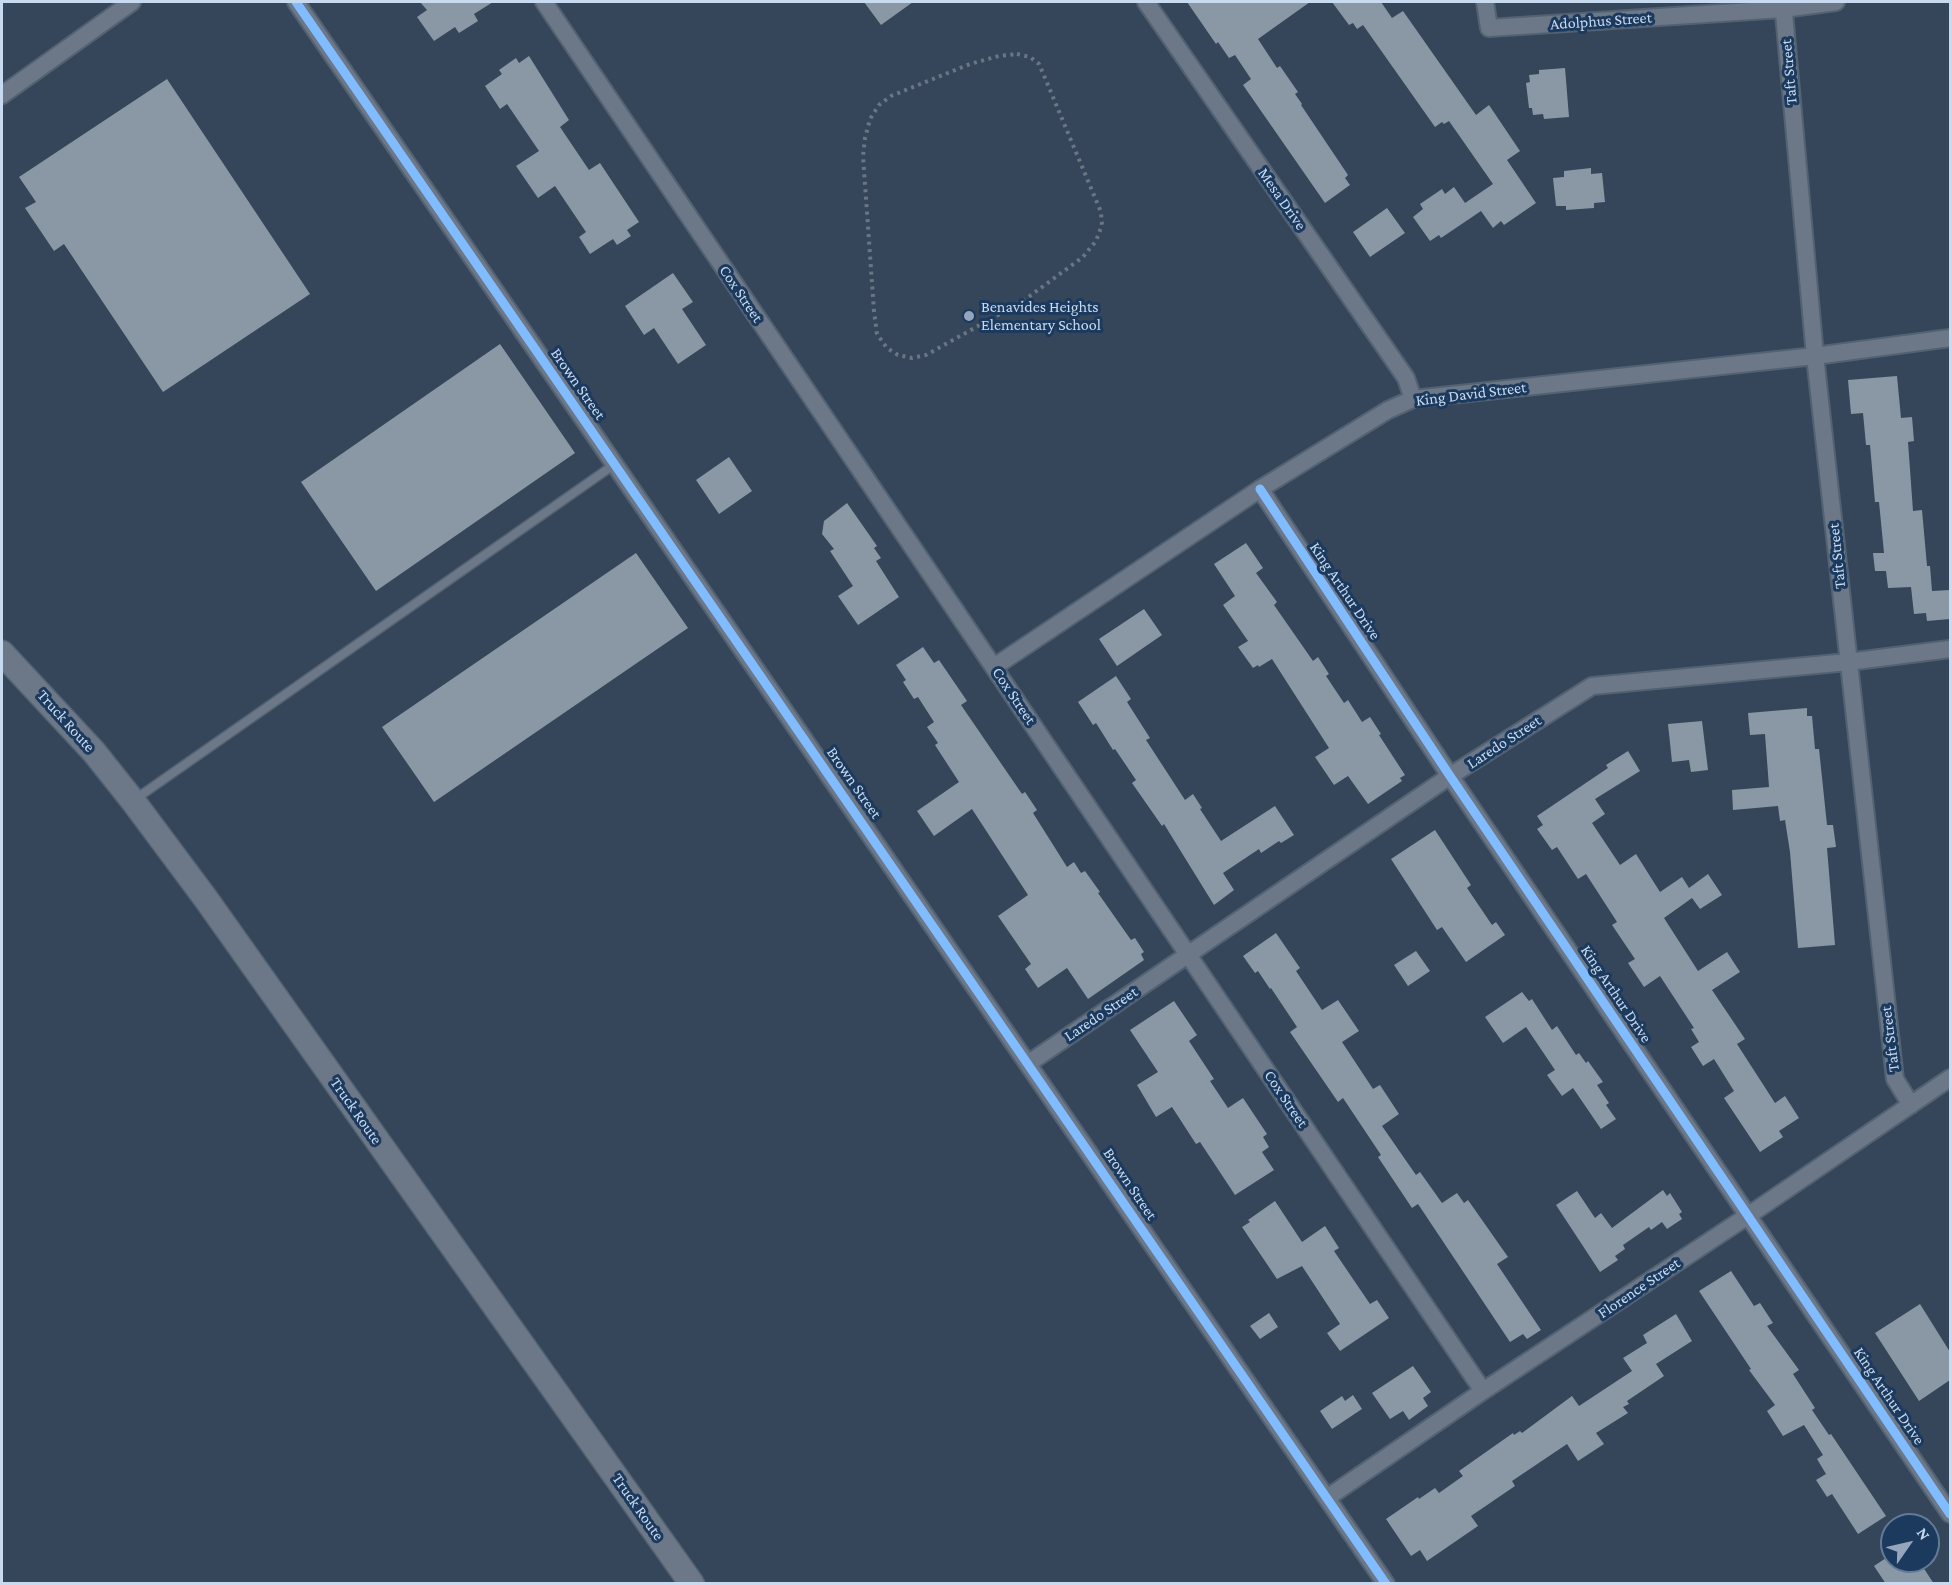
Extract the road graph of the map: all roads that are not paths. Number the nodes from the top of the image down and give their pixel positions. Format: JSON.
{"nodes":[{"id":1,"x":132,"y":2,"type":"edge"},
{"id":2,"x":296,"y":2,"type":"edge"},
{"id":3,"x":544,"y":2,"type":"edge"},
{"id":4,"x":1146,"y":2,"type":"edge"},
{"id":5,"x":1485,"y":2,"type":"edge"},
{"id":6,"x":1836,"y":2,"type":"edge"},
{"id":7,"x":1783,"y":5,"type":"edge"},
{"id":8,"x":2,"y":95,"type":"edge"},
{"id":9,"x":1950,"y":338,"type":"edge"},
{"id":10,"x":1815,"y":356,"type":"junction"},
{"id":11,"x":1413,"y":399,"type":"junction"},
{"id":12,"x":615,"y":464,"type":"junction"},
{"id":13,"x":1260,"y":489,"type":"junction"},
{"id":14,"x":1950,"y":649,"type":"edge"},
{"id":15,"x":2,"y":653,"type":"edge"},
{"id":16,"x":1848,"y":662,"type":"junction"},
{"id":17,"x":994,"y":667,"type":"junction"},
{"id":18,"x":1450,"y":777,"type":"junction"},
{"id":19,"x":133,"y":801,"type":"junction"},
{"id":20,"x":1189,"y":954,"type":"junction"},
{"id":21,"x":1029,"y":1063,"type":"junction"},
{"id":22,"x":1950,"y":1078,"type":"edge"},
{"id":23,"x":1911,"y":1105,"type":"junction"},
{"id":24,"x":1749,"y":1215,"type":"junction"},
{"id":25,"x":1483,"y":1391,"type":"junction"},
{"id":26,"x":1327,"y":1498,"type":"junction"},
{"id":27,"x":1950,"y":1514,"type":"edge"},
{"id":28,"x":692,"y":1584,"type":"edge"},
{"id":29,"x":1386,"y":1584,"type":"edge"}],
"edges":[{"from":1,"to":8,"type":"street"},
{"from":2,"to":12,"type":"street","name":"Brown Street"},
{"from":3,"to":17,"type":"street","name":"Cox Street"},
{"from":4,"to":11,"type":"street","name":"Mesa Drive"},
{"from":5,"to":7,"type":"street","name":"Adolphus Street"},
{"from":6,"to":7,"type":"street","name":"Adolphus Street"},
{"from":7,"to":10,"type":"street","name":"Taft Street"},
{"from":9,"to":10,"type":"street","name":"King David Street"},
{"from":10,"to":11,"type":"street","name":"King David Street"},
{"from":10,"to":16,"type":"street","name":"Taft Street"},
{"from":11,"to":13,"type":"street","name":"King David Street"},
{"from":12,"to":19,"type":"lane"},
{"from":12,"to":21,"type":"street","name":"Brown Street"},
{"from":13,"to":17,"type":"street","name":"King David Street"},
{"from":13,"to":18,"type":"street","name":"King Arthur Drive"},
{"from":14,"to":16,"type":"street","name":"Laredo Street"},
{"from":15,"to":19,"type":"street","name":"Truck Route"},
{"from":16,"to":18,"type":"street","name":"Laredo Street"},
{"from":16,"to":23,"type":"street","name":"Taft Street"},
{"from":17,"to":20,"type":"street","name":"Cox Street"},
{"from":18,"to":20,"type":"street","name":"Laredo Street"},
{"from":18,"to":24,"type":"street","name":"King Arthur Drive"},
{"from":19,"to":28,"type":"street","name":"Truck Route"},
{"from":20,"to":21,"type":"street","name":"Laredo Street"},
{"from":20,"to":25,"type":"street","name":"Cox Street"},
{"from":21,"to":26,"type":"street","name":"Brown Street"},
{"from":22,"to":23,"type":"street","name":"Florence Street"},
{"from":23,"to":24,"type":"street","name":"Florence Street"},
{"from":24,"to":25,"type":"street","name":"Florence Street"},
{"from":24,"to":27,"type":"street","name":"King Arthur Drive"},
{"from":25,"to":26,"type":"street","name":"Florence Street"},
{"from":26,"to":29,"type":"street","name":"Brown Street"}]}
